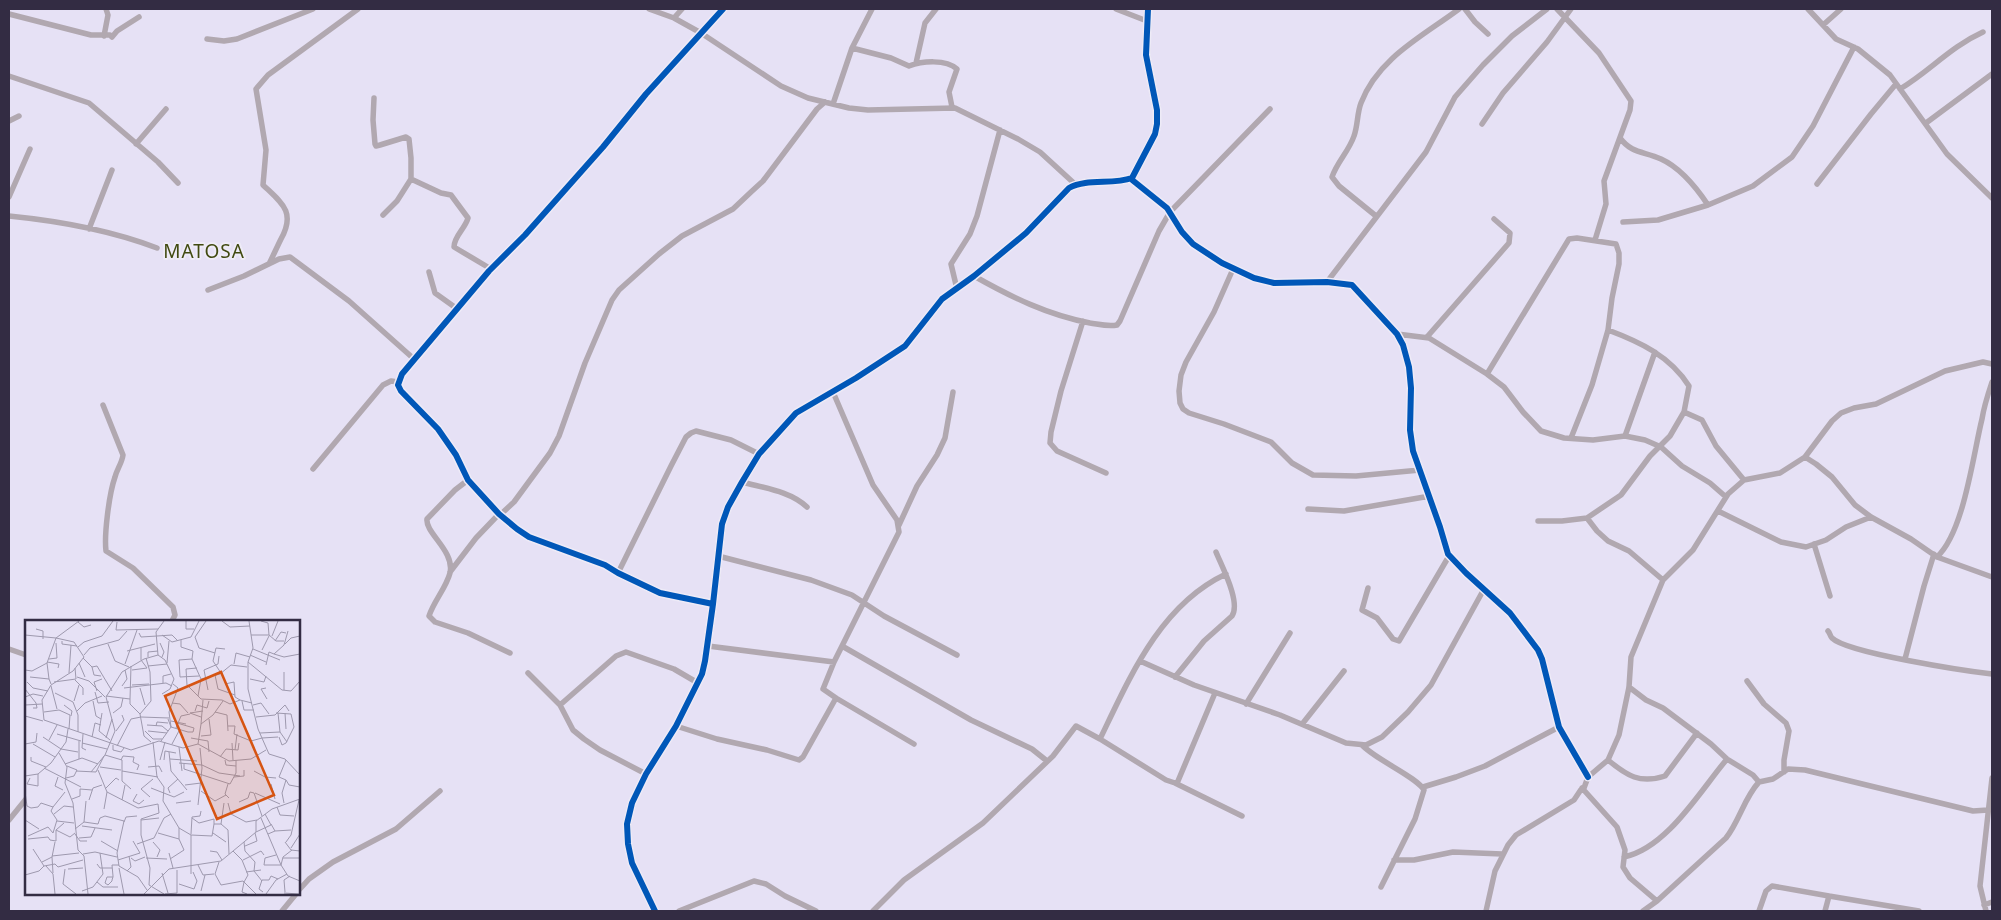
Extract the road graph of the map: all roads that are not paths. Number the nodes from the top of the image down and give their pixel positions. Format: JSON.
{"nodes":[{"id":1,"x":106,"y":9,"type":"edge"},
{"id":2,"x":313,"y":9,"type":"edge"},
{"id":3,"x":355,"y":9,"type":"edge"},
{"id":4,"x":649,"y":9,"type":"edge"},
{"id":5,"x":682,"y":9,"type":"edge"},
{"id":6,"x":723,"y":9,"type":"edge"},
{"id":7,"x":872,"y":9,"type":"edge"},
{"id":8,"x":936,"y":9,"type":"edge"},
{"id":9,"x":1116,"y":9,"type":"edge"},
{"id":10,"x":1148,"y":9,"type":"edge"},
{"id":11,"x":1457,"y":9,"type":"edge"},
{"id":12,"x":1465,"y":9,"type":"edge"},
{"id":13,"x":1547,"y":9,"type":"edge"},
{"id":14,"x":1557,"y":9,"type":"edge"},
{"id":15,"x":1571,"y":9,"type":"edge"},
{"id":16,"x":1808,"y":9,"type":"edge"},
{"id":17,"x":1841,"y":9,"type":"edge"},
{"id":18,"x":9,"y":14,"type":"edge"},
{"id":19,"x":139,"y":17,"type":"dead end"},
{"id":20,"x":1566,"y":17,"type":"junction"},
{"id":21,"x":674,"y":18,"type":"junction"},
{"id":22,"x":1147,"y":21,"type":"junction"},
{"id":23,"x":1823,"y":25,"type":"junction"},
{"id":24,"x":1983,"y":32,"type":"dead end"},
{"id":25,"x":701,"y":33,"type":"junction"},
{"id":26,"x":1488,"y":34,"type":"dead end"},
{"id":27,"x":104,"y":36,"type":"junction"},
{"id":28,"x":208,"y":39,"type":"dead end"},
{"id":29,"x":1854,"y":47,"type":"junction"},
{"id":30,"x":852,"y":48,"type":"junction"},
{"id":31,"x":916,"y":63,"type":"junction"},
{"id":32,"x":1992,"y":74,"type":"edge"},
{"id":33,"x":9,"y":76,"type":"edge"},
{"id":34,"x":1898,"y":86,"type":"junction"},
{"id":35,"x":374,"y":98,"type":"dead end"},
{"id":36,"x":825,"y":102,"type":"junction"},
{"id":37,"x":833,"y":104,"type":"junction"},
{"id":38,"x":952,"y":107,"type":"junction"},
{"id":39,"x":1270,"y":109,"type":"dead end"},
{"id":40,"x":166,"y":110,"type":"dead end"},
{"id":41,"x":19,"y":116,"type":"dead end"},
{"id":42,"x":9,"y":121,"type":"edge"},
{"id":43,"x":1926,"y":123,"type":"junction"},
{"id":44,"x":1482,"y":124,"type":"dead end"},
{"id":45,"x":1000,"y":130,"type":"junction"},
{"id":46,"x":1620,"y":138,"type":"junction"},
{"id":47,"x":136,"y":144,"type":"junction"},
{"id":48,"x":30,"y":149,"type":"dead end"},
{"id":49,"x":112,"y":170,"type":"dead end"},
{"id":50,"x":410,"y":179,"type":"junction"},
{"id":51,"x":1131,"y":179,"type":"junction"},
{"id":52,"x":178,"y":183,"type":"dead end"},
{"id":53,"x":1817,"y":184,"type":"dead end"},
{"id":54,"x":1076,"y":185,"type":"junction"},
{"id":55,"x":9,"y":197,"type":"edge"},
{"id":56,"x":1992,"y":198,"type":"edge"},
{"id":57,"x":1708,"y":205,"type":"junction"},
{"id":58,"x":1170,"y":212,"type":"junction"},
{"id":59,"x":383,"y":215,"type":"dead end"},
{"id":60,"x":9,"y":216,"type":"edge"},
{"id":61,"x":1376,"y":216,"type":"junction"},
{"id":62,"x":1494,"y":219,"type":"dead end"},
{"id":63,"x":1623,"y":222,"type":"dead end"},
{"id":64,"x":89,"y":229,"type":"junction"},
{"id":65,"x":1594,"y":240,"type":"junction"},
{"id":66,"x":157,"y":248,"type":"dead end"},
{"id":67,"x":269,"y":264,"type":"junction"},
{"id":68,"x":491,"y":269,"type":"junction"},
{"id":69,"x":1233,"y":269,"type":"junction"},
{"id":70,"x":429,"y":272,"type":"dead end"},
{"id":71,"x":974,"y":276,"type":"junction"},
{"id":72,"x":1327,"y":282,"type":"junction"},
{"id":73,"x":957,"y":288,"type":"junction"},
{"id":74,"x":208,"y":290,"type":"dead end"},
{"id":75,"x":456,"y":308,"type":"junction"},
{"id":76,"x":1083,"y":322,"type":"junction"},
{"id":77,"x":1608,"y":330,"type":"junction"},
{"id":78,"x":1397,"y":334,"type":"junction"},
{"id":79,"x":1427,"y":338,"type":"junction"},
{"id":80,"x":1655,"y":352,"type":"junction"},
{"id":81,"x":414,"y":358,"type":"junction"},
{"id":82,"x":1992,"y":364,"type":"edge"},
{"id":83,"x":1487,"y":374,"type":"junction"},
{"id":84,"x":398,"y":382,"type":"junction"},
{"id":85,"x":1992,"y":382,"type":"edge"},
{"id":86,"x":832,"y":392,"type":"junction"},
{"id":87,"x":953,"y":392,"type":"dead end"},
{"id":88,"x":103,"y":405,"type":"dead end"},
{"id":89,"x":1684,"y":412,"type":"junction"},
{"id":90,"x":1625,"y":436,"type":"junction"},
{"id":91,"x":1571,"y":438,"type":"junction"},
{"id":92,"x":1661,"y":447,"type":"junction"},
{"id":93,"x":759,"y":454,"type":"junction"},
{"id":94,"x":1805,"y":458,"type":"junction"},
{"id":95,"x":313,"y":470,"type":"dead end"},
{"id":96,"x":1420,"y":470,"type":"junction"},
{"id":97,"x":1106,"y":473,"type":"dead end"},
{"id":98,"x":468,"y":480,"type":"junction"},
{"id":99,"x":1744,"y":480,"type":"junction"},
{"id":100,"x":742,"y":482,"type":"junction"},
{"id":101,"x":1430,"y":496,"type":"junction"},
{"id":102,"x":1726,"y":498,"type":"junction"},
{"id":103,"x":807,"y":507,"type":"dead end"},
{"id":104,"x":1308,"y":509,"type":"dead end"},
{"id":105,"x":1718,"y":511,"type":"junction"},
{"id":106,"x":500,"y":515,"type":"junction"},
{"id":107,"x":1871,"y":517,"type":"junction"},
{"id":108,"x":1587,"y":518,"type":"junction"},
{"id":109,"x":1538,"y":521,"type":"dead end"},
{"id":110,"x":899,"y":525,"type":"junction"},
{"id":111,"x":1814,"y":544,"type":"junction"},
{"id":112,"x":1216,"y":552,"type":"dead end"},
{"id":113,"x":718,"y":556,"type":"junction"},
{"id":114,"x":1449,"y":556,"type":"junction"},
{"id":115,"x":1935,"y":556,"type":"junction"},
{"id":116,"x":450,"y":572,"type":"junction"},
{"id":117,"x":618,"y":573,"type":"junction"},
{"id":118,"x":1226,"y":574,"type":"junction"},
{"id":119,"x":1992,"y":577,"type":"edge"},
{"id":120,"x":1663,"y":580,"type":"junction"},
{"id":121,"x":1368,"y":588,"type":"dead end"},
{"id":122,"x":1484,"y":589,"type":"junction"},
{"id":123,"x":1830,"y":596,"type":"dead end"},
{"id":124,"x":864,"y":603,"type":"junction"},
{"id":125,"x":713,"y":604,"type":"junction"},
{"id":126,"x":172,"y":620,"type":"edge"},
{"id":127,"x":1828,"y":631,"type":"dead end"},
{"id":128,"x":1290,"y":633,"type":"dead end"},
{"id":129,"x":708,"y":646,"type":"junction"},
{"id":130,"x":842,"y":646,"type":"junction"},
{"id":131,"x":9,"y":649,"type":"edge"},
{"id":132,"x":510,"y":653,"type":"dead end"},
{"id":133,"x":25,"y":655,"type":"edge"},
{"id":134,"x":957,"y":655,"type":"dead end"},
{"id":135,"x":1906,"y":659,"type":"junction"},
{"id":136,"x":1140,"y":660,"type":"junction"},
{"id":137,"x":834,"y":662,"type":"junction"},
{"id":138,"x":1344,"y":671,"type":"dead end"},
{"id":139,"x":528,"y":673,"type":"dead end"},
{"id":140,"x":1992,"y":674,"type":"edge"},
{"id":141,"x":1175,"y":677,"type":"junction"},
{"id":142,"x":1747,"y":681,"type":"dead end"},
{"id":143,"x":698,"y":683,"type":"junction"},
{"id":144,"x":1629,"y":687,"type":"junction"},
{"id":145,"x":1216,"y":693,"type":"junction"},
{"id":146,"x":836,"y":698,"type":"junction"},
{"id":147,"x":1246,"y":704,"type":"junction"},
{"id":148,"x":560,"y":705,"type":"junction"},
{"id":149,"x":1303,"y":723,"type":"junction"},
{"id":150,"x":676,"y":726,"type":"junction"},
{"id":151,"x":1559,"y":727,"type":"junction"},
{"id":152,"x":1697,"y":733,"type":"junction"},
{"id":153,"x":1100,"y":738,"type":"junction"},
{"id":154,"x":914,"y":744,"type":"dead end"},
{"id":155,"x":1362,"y":745,"type":"junction"},
{"id":156,"x":1727,"y":759,"type":"junction"},
{"id":157,"x":1608,"y":760,"type":"junction"},
{"id":158,"x":1047,"y":761,"type":"junction"},
{"id":159,"x":1784,"y":772,"type":"junction"},
{"id":160,"x":646,"y":774,"type":"junction"},
{"id":161,"x":1588,"y":777,"type":"junction"},
{"id":162,"x":1992,"y":778,"type":"edge"},
{"id":163,"x":1759,"y":782,"type":"junction"},
{"id":164,"x":1175,"y":783,"type":"junction"},
{"id":165,"x":1423,"y":788,"type":"junction"},
{"id":166,"x":1582,"y":788,"type":"junction"},
{"id":167,"x":440,"y":792,"type":"dead end"},
{"id":168,"x":25,"y":800,"type":"edge"},
{"id":169,"x":1988,"y":810,"type":"junction"},
{"id":170,"x":1242,"y":816,"type":"dead end"},
{"id":171,"x":9,"y":820,"type":"edge"},
{"id":172,"x":1502,"y":854,"type":"junction"},
{"id":173,"x":1624,"y":857,"type":"junction"},
{"id":174,"x":1394,"y":860,"type":"junction"},
{"id":175,"x":1380,"y":887,"type":"dead end"},
{"id":176,"x":300,"y":889,"type":"edge"},
{"id":177,"x":295,"y":895,"type":"edge"},
{"id":178,"x":1829,"y":896,"type":"junction"},
{"id":179,"x":1657,"y":901,"type":"junction"},
{"id":180,"x":1992,"y":902,"type":"edge"},
{"id":181,"x":1985,"y":908,"type":"edge"},
{"id":182,"x":282,"y":911,"type":"edge"},
{"id":183,"x":655,"y":911,"type":"edge"},
{"id":184,"x":678,"y":911,"type":"edge"},
{"id":185,"x":816,"y":911,"type":"edge"},
{"id":186,"x":873,"y":911,"type":"edge"},
{"id":187,"x":1486,"y":911,"type":"edge"},
{"id":188,"x":1643,"y":911,"type":"edge"},
{"id":189,"x":1759,"y":911,"type":"edge"},
{"id":190,"x":1825,"y":911,"type":"edge"},
{"id":191,"x":1919,"y":911,"type":"edge"}],
"edges":[{"from":1,"to":27,"type":"street"},
{"from":2,"to":28,"type":"street"},
{"from":3,"to":67,"type":"street"},
{"from":4,"to":21,"type":"street"},
{"from":5,"to":21,"type":"street"},
{"from":6,"to":25,"type":"street"},
{"from":7,"to":30,"type":"street"},
{"from":8,"to":31,"type":"street"},
{"from":9,"to":22,"type":"street"},
{"from":10,"to":22,"type":"street"},
{"from":11,"to":61,"type":"street"},
{"from":12,"to":26,"type":"street"},
{"from":13,"to":61,"type":"street"},
{"from":14,"to":20,"type":"street"},
{"from":15,"to":20,"type":"street"},
{"from":16,"to":23,"type":"street"},
{"from":17,"to":23,"type":"street"},
{"from":18,"to":27,"type":"street"},
{"from":19,"to":27,"type":"street"},
{"from":20,"to":44,"type":"street"},
{"from":20,"to":46,"type":"street"},
{"from":21,"to":25,"type":"street"},
{"from":22,"to":51,"type":"street"},
{"from":23,"to":29,"type":"street"},
{"from":24,"to":34,"type":"street"},
{"from":25,"to":36,"type":"street"},
{"from":25,"to":68,"type":"street"},
{"from":29,"to":34,"type":"street"},
{"from":29,"to":57,"type":"street"},
{"from":30,"to":31,"type":"street"},
{"from":30,"to":37,"type":"street"},
{"from":31,"to":38,"type":"street"},
{"from":32,"to":43,"type":"street"},
{"from":33,"to":47,"type":"street"},
{"from":34,"to":43,"type":"street"},
{"from":34,"to":53,"type":"street"},
{"from":35,"to":50,"type":"street"},
{"from":36,"to":37,"type":"street"},
{"from":36,"to":106,"type":"street"},
{"from":37,"to":38,"type":"street"},
{"from":38,"to":45,"type":"street"},
{"from":39,"to":58,"type":"street"},
{"from":40,"to":47,"type":"street"},
{"from":41,"to":42,"type":"street"},
{"from":43,"to":56,"type":"street"},
{"from":45,"to":54,"type":"street"},
{"from":45,"to":73,"type":"street"},
{"from":46,"to":57,"type":"street"},
{"from":46,"to":65,"type":"street"},
{"from":47,"to":52,"type":"street"},
{"from":48,"to":55,"type":"street"},
{"from":49,"to":64,"type":"street"},
{"from":50,"to":59,"type":"street"},
{"from":50,"to":68,"type":"street"},
{"from":51,"to":54,"type":"street"},
{"from":51,"to":58,"type":"street"},
{"from":54,"to":71,"type":"street"},
{"from":57,"to":63,"type":"street"},
{"from":58,"to":69,"type":"street"},
{"from":58,"to":76,"type":"street"},
{"from":60,"to":64,"type":"street"},
{"from":61,"to":72,"type":"street"},
{"from":62,"to":79,"type":"street"},
{"from":64,"to":66,"type":"street"},
{"from":65,"to":77,"type":"street"},
{"from":65,"to":83,"type":"street"},
{"from":67,"to":74,"type":"street"},
{"from":67,"to":81,"type":"street"},
{"from":68,"to":75,"type":"street"},
{"from":69,"to":72,"type":"street"},
{"from":69,"to":96,"type":"street"},
{"from":70,"to":75,"type":"street"},
{"from":71,"to":73,"type":"street"},
{"from":71,"to":76,"type":"street"},
{"from":72,"to":78,"type":"street"},
{"from":73,"to":86,"type":"street"},
{"from":75,"to":81,"type":"street"},
{"from":76,"to":97,"type":"street"},
{"from":77,"to":80,"type":"street"},
{"from":77,"to":91,"type":"street"},
{"from":78,"to":79,"type":"street"},
{"from":78,"to":96,"type":"street"},
{"from":79,"to":83,"type":"street"},
{"from":80,"to":89,"type":"street"},
{"from":80,"to":90,"type":"street"},
{"from":81,"to":84,"type":"street"},
{"from":82,"to":94,"type":"street"},
{"from":83,"to":91,"type":"street"},
{"from":84,"to":95,"type":"street"},
{"from":84,"to":98,"type":"street"},
{"from":85,"to":115,"type":"street"},
{"from":86,"to":93,"type":"street"},
{"from":86,"to":110,"type":"street"},
{"from":87,"to":110,"type":"street"},
{"from":88,"to":126,"type":"street"},
{"from":89,"to":92,"type":"street"},
{"from":89,"to":99,"type":"street"},
{"from":90,"to":91,"type":"street"},
{"from":90,"to":92,"type":"street"},
{"from":92,"to":102,"type":"street"},
{"from":92,"to":108,"type":"street"},
{"from":93,"to":100,"type":"street"},
{"from":93,"to":117,"type":"street"},
{"from":94,"to":99,"type":"street"},
{"from":94,"to":107,"type":"street"},
{"from":96,"to":101,"type":"street"},
{"from":98,"to":106,"type":"street"},
{"from":98,"to":116,"type":"street"},
{"from":99,"to":102,"type":"street"},
{"from":100,"to":103,"type":"street"},
{"from":100,"to":113,"type":"street"},
{"from":101,"to":104,"type":"street"},
{"from":101,"to":114,"type":"street"},
{"from":102,"to":105,"type":"street"},
{"from":105,"to":111,"type":"street"},
{"from":105,"to":120,"type":"street"},
{"from":106,"to":116,"type":"street"},
{"from":106,"to":117,"type":"street"},
{"from":107,"to":111,"type":"street"},
{"from":107,"to":115,"type":"street"},
{"from":108,"to":109,"type":"street"},
{"from":108,"to":120,"type":"street"},
{"from":110,"to":124,"type":"street"},
{"from":111,"to":123,"type":"street"},
{"from":112,"to":118,"type":"street"},
{"from":113,"to":124,"type":"street"},
{"from":113,"to":125,"type":"street"},
{"from":114,"to":121,"type":"street"},
{"from":114,"to":122,"type":"street"},
{"from":115,"to":119,"type":"street"},
{"from":115,"to":135,"type":"street"},
{"from":116,"to":132,"type":"street"},
{"from":117,"to":125,"type":"street"},
{"from":118,"to":136,"type":"street"},
{"from":118,"to":141,"type":"street"},
{"from":120,"to":144,"type":"street"},
{"from":122,"to":151,"type":"street"},
{"from":122,"to":155,"type":"street"},
{"from":124,"to":130,"type":"street"},
{"from":124,"to":134,"type":"street"},
{"from":125,"to":129,"type":"street"},
{"from":127,"to":135,"type":"street"},
{"from":128,"to":147,"type":"street"},
{"from":129,"to":137,"type":"street"},
{"from":129,"to":143,"type":"street"},
{"from":130,"to":137,"type":"street"},
{"from":130,"to":158,"type":"street"},
{"from":131,"to":133,"type":"street"},
{"from":135,"to":140,"type":"street"},
{"from":136,"to":141,"type":"street"},
{"from":136,"to":153,"type":"street"},
{"from":137,"to":146,"type":"street"},
{"from":138,"to":149,"type":"street"},
{"from":139,"to":148,"type":"street"},
{"from":141,"to":145,"type":"street"},
{"from":142,"to":159,"type":"street"},
{"from":143,"to":148,"type":"street"},
{"from":143,"to":150,"type":"street"},
{"from":144,"to":152,"type":"street"},
{"from":144,"to":157,"type":"street"},
{"from":145,"to":147,"type":"street"},
{"from":145,"to":164,"type":"street"},
{"from":146,"to":150,"type":"street"},
{"from":146,"to":154,"type":"street"},
{"from":147,"to":149,"type":"street"},
{"from":148,"to":160,"type":"street"},
{"from":149,"to":155,"type":"street"},
{"from":150,"to":160,"type":"street"},
{"from":151,"to":161,"type":"street"},
{"from":151,"to":165,"type":"street"},
{"from":152,"to":156,"type":"street"},
{"from":152,"to":157,"type":"street"},
{"from":153,"to":158,"type":"street"},
{"from":153,"to":164,"type":"street"},
{"from":155,"to":165,"type":"street"},
{"from":156,"to":163,"type":"street"},
{"from":156,"to":173,"type":"street"},
{"from":157,"to":161,"type":"street"},
{"from":158,"to":186,"type":"street"},
{"from":159,"to":163,"type":"street"},
{"from":159,"to":169,"type":"street"},
{"from":160,"to":183,"type":"street"},
{"from":161,"to":166,"type":"street"},
{"from":162,"to":169,"type":"street"},
{"from":163,"to":179,"type":"street"},
{"from":164,"to":170,"type":"street"},
{"from":165,"to":174,"type":"street"},
{"from":166,"to":172,"type":"street"},
{"from":166,"to":173,"type":"street"},
{"from":167,"to":176,"type":"street"},
{"from":168,"to":171,"type":"street"},
{"from":169,"to":181,"type":"street"},
{"from":172,"to":174,"type":"street"},
{"from":172,"to":187,"type":"street"},
{"from":173,"to":179,"type":"street"},
{"from":174,"to":175,"type":"street"},
{"from":177,"to":182,"type":"street"},
{"from":178,"to":189,"type":"street"},
{"from":178,"to":190,"type":"street"},
{"from":178,"to":191,"type":"street"},
{"from":179,"to":188,"type":"street"},
{"from":180,"to":181,"type":"street"},
{"from":184,"to":185,"type":"street"}]}
